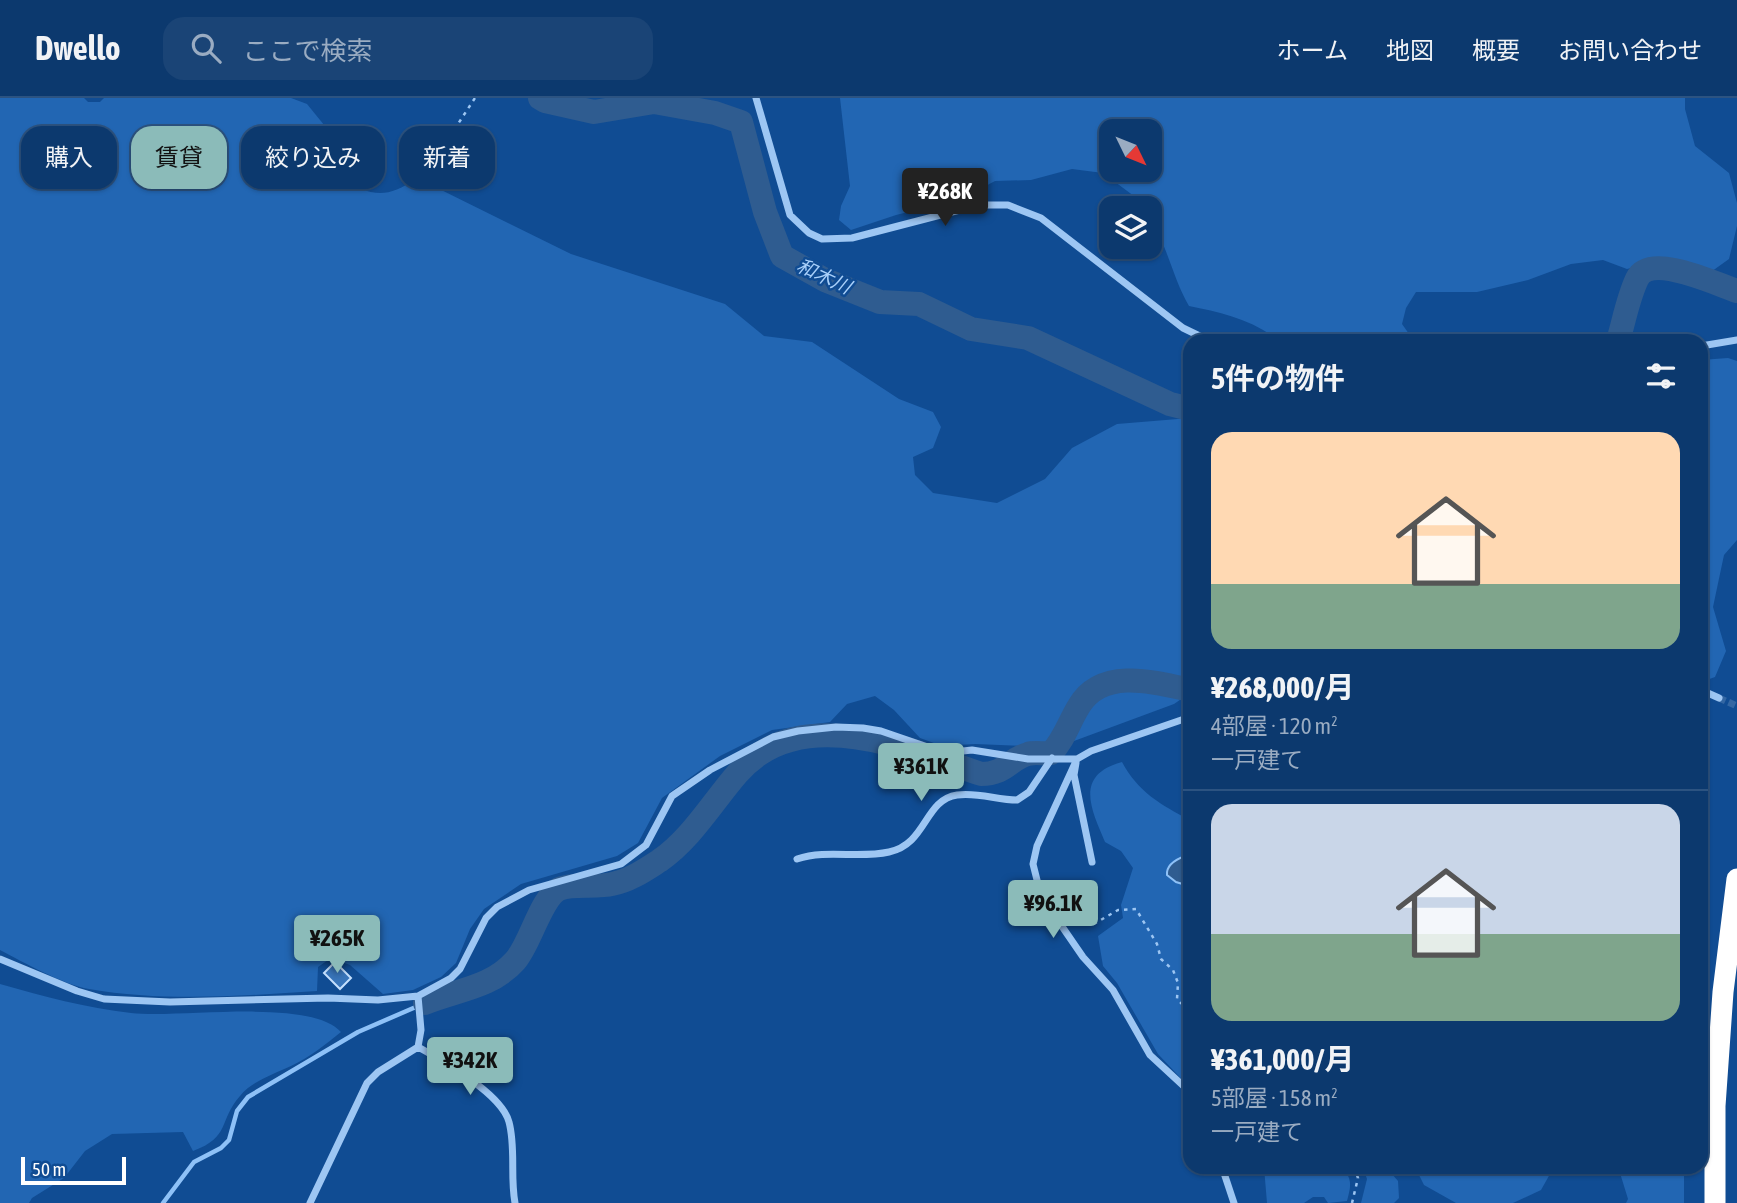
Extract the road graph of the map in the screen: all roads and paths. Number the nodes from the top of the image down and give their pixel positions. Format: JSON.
{"nodes":[{"id":1,"x":475,"y":98,"type":"edge"},
{"id":2,"x":756,"y":98,"type":"edge"},
{"id":3,"x":457,"y":126,"type":"edge"},
{"id":4,"x":1195,"y":334,"type":"edge"},
{"id":5,"x":1737,"y":340,"type":"edge"},
{"id":6,"x":1708,"y":345,"type":"edge"},
{"id":7,"x":1708,"y":693,"type":"edge"},
{"id":8,"x":1719,"y":698,"type":"tunnel mouth"},
{"id":9,"x":1183,"y":719,"type":"edge"},
{"id":10,"x":1052,"y":758,"type":"junction"},
{"id":11,"x":1077,"y":759,"type":"junction"},
{"id":12,"x":797,"y":859,"type":"dead end"},
{"id":13,"x":1091,"y":862,"type":"dead end"},
{"id":14,"x":1737,"y":880,"type":"edge"},
{"id":15,"x":1060,"y":926,"type":"junction"},
{"id":16,"x":0,"y":959,"type":"edge"},
{"id":17,"x":419,"y":997,"type":"junction"},
{"id":18,"x":1183,"y":1005,"type":"edge"},
{"id":19,"x":418,"y":1047,"type":"junction"},
{"id":20,"x":1183,"y":1086,"type":"edge"},
{"id":21,"x":1224,"y":1174,"type":"edge"},
{"id":22,"x":1357,"y":1174,"type":"edge"},
{"id":23,"x":310,"y":1203,"type":"edge"},
{"id":24,"x":515,"y":1203,"type":"edge"},
{"id":25,"x":1234,"y":1203,"type":"edge"},
{"id":26,"x":1352,"y":1203,"type":"edge"},
{"id":27,"x":1715,"y":1203,"type":"edge"}],
"edges":[{"from":1,"to":3,"type":"path"},
{"from":2,"to":4,"type":"street"},
{"from":5,"to":6,"type":"street"},
{"from":7,"to":8,"type":"street"},
{"from":9,"to":11,"type":"street"},
{"from":10,"to":11,"type":"street"},
{"from":10,"to":12,"type":"street"},
{"from":10,"to":17,"type":"street"},
{"from":11,"to":13,"type":"street"},
{"from":11,"to":15,"type":"street"},
{"from":14,"to":27,"type":"highway"},
{"from":15,"to":18,"type":"path"},
{"from":15,"to":20,"type":"street"},
{"from":16,"to":17,"type":"street"},
{"from":17,"to":19,"type":"street"},
{"from":19,"to":23,"type":"street"},
{"from":19,"to":24,"type":"street"},
{"from":21,"to":25,"type":"street"},
{"from":22,"to":26,"type":"path"}]}
